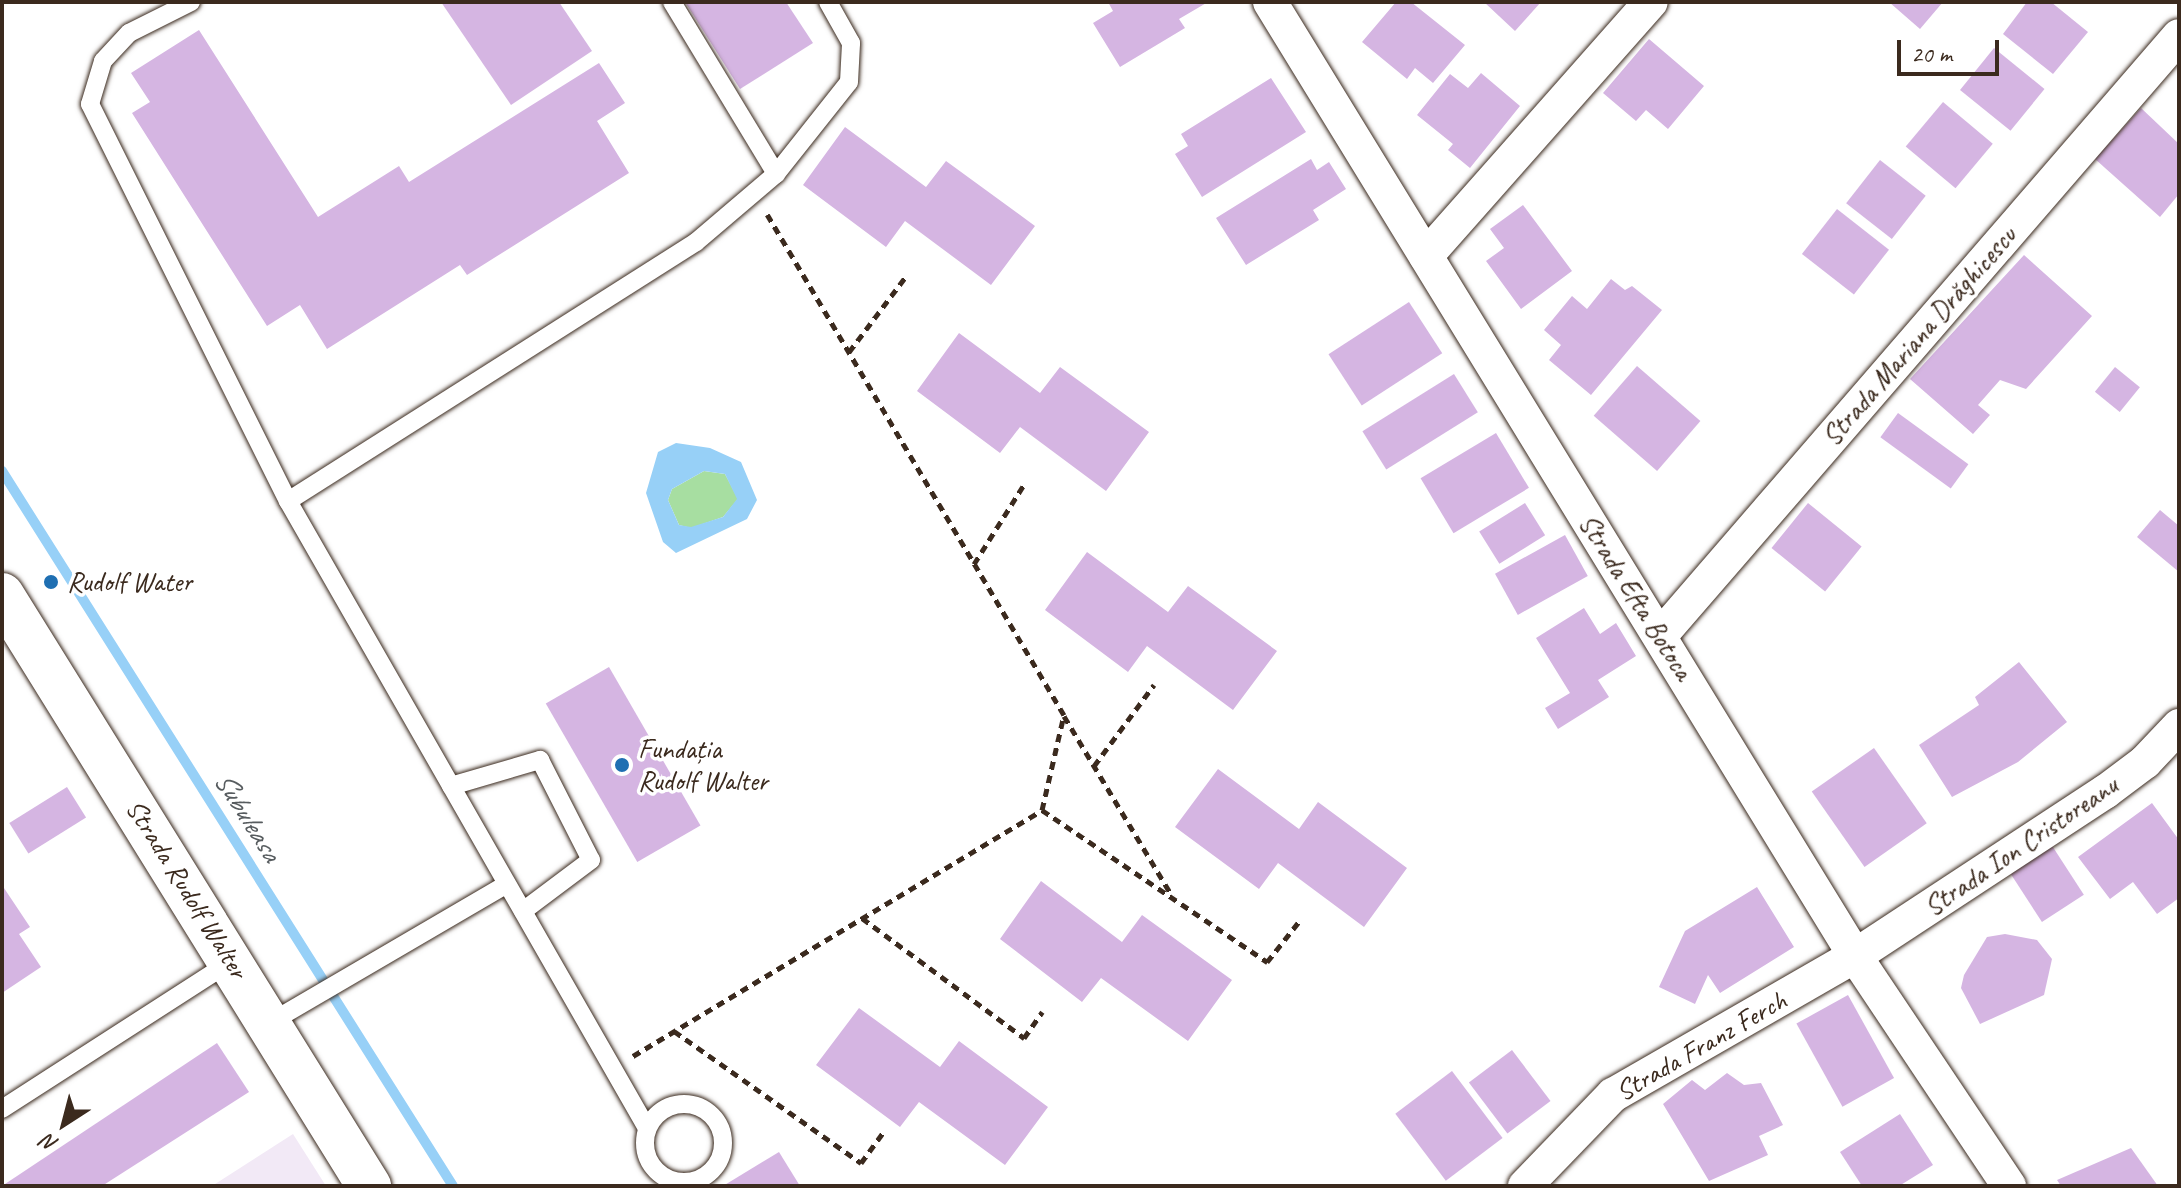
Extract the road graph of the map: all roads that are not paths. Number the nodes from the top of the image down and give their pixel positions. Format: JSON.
{"nodes":[{"id":1,"x":191,"y":2,"type":"edge"},
{"id":2,"x":672,"y":2,"type":"edge"},
{"id":3,"x":828,"y":2,"type":"edge"},
{"id":4,"x":1270,"y":2,"type":"edge"},
{"id":5,"x":1651,"y":2,"type":"edge"},
{"id":6,"x":2179,"y":36,"type":"edge"},
{"id":7,"x":776,"y":174,"type":"junction"},
{"id":8,"x":1426,"y":256,"type":"junction"},
{"id":9,"x":288,"y":501,"type":"junction"},
{"id":10,"x":2,"y":595,"type":"edge"},
{"id":11,"x":1660,"y":636,"type":"junction"},
{"id":12,"x":2179,"y":726,"type":"edge"},
{"id":13,"x":451,"y":786,"type":"junction"},
{"id":14,"x":507,"y":884,"type":"junction"},
{"id":15,"x":523,"y":911,"type":"junction"},
{"id":16,"x":1855,"y":956,"type":"junction"},
{"id":17,"x":232,"y":961,"type":"junction"},
{"id":18,"x":280,"y":1017,"type":"junction"},
{"id":19,"x":2,"y":1109,"type":"edge"},
{"id":20,"x":647,"y":1128,"type":"junction"},
{"id":21,"x":369,"y":1186,"type":"edge"},
{"id":22,"x":1525,"y":1186,"type":"edge"},
{"id":23,"x":2009,"y":1186,"type":"edge"}],
"edges":[{"from":1,"to":9,"type":"lane"},
{"from":2,"to":7,"type":"lane"},
{"from":3,"to":7,"type":"lane"},
{"from":4,"to":8,"type":"street","name":"Strada Efta Botoca"},
{"from":5,"to":8,"type":"street"},
{"from":6,"to":11,"type":"street","name":"Strada Mariana Drăghicescu"},
{"from":7,"to":9,"type":"lane"},
{"from":8,"to":11,"type":"street","name":"Strada Efta Botoca"},
{"from":9,"to":13,"type":"lane"},
{"from":10,"to":17,"type":"street","name":"Strada Rudolf Walter"},
{"from":11,"to":16,"type":"street","name":"Strada Efta Botoca"},
{"from":12,"to":16,"type":"street","name":"Strada Ion Cristoreanu"},
{"from":13,"to":14,"type":"lane"},
{"from":13,"to":15,"type":"lane"},
{"from":14,"to":15,"type":"lane"},
{"from":14,"to":18,"type":"lane"},
{"from":15,"to":20,"type":"lane"},
{"from":16,"to":22,"type":"street","name":"Strada Franz Ferch"},
{"from":16,"to":23,"type":"street","name":"Strada Efta Botoca"},
{"from":17,"to":18,"type":"street","name":"Strada Rudolf Walter"},
{"from":17,"to":19,"type":"lane"},
{"from":18,"to":21,"type":"street","name":"Strada Rudolf Walter"},
{"from":20,"to":20,"type":"lane"}]}
